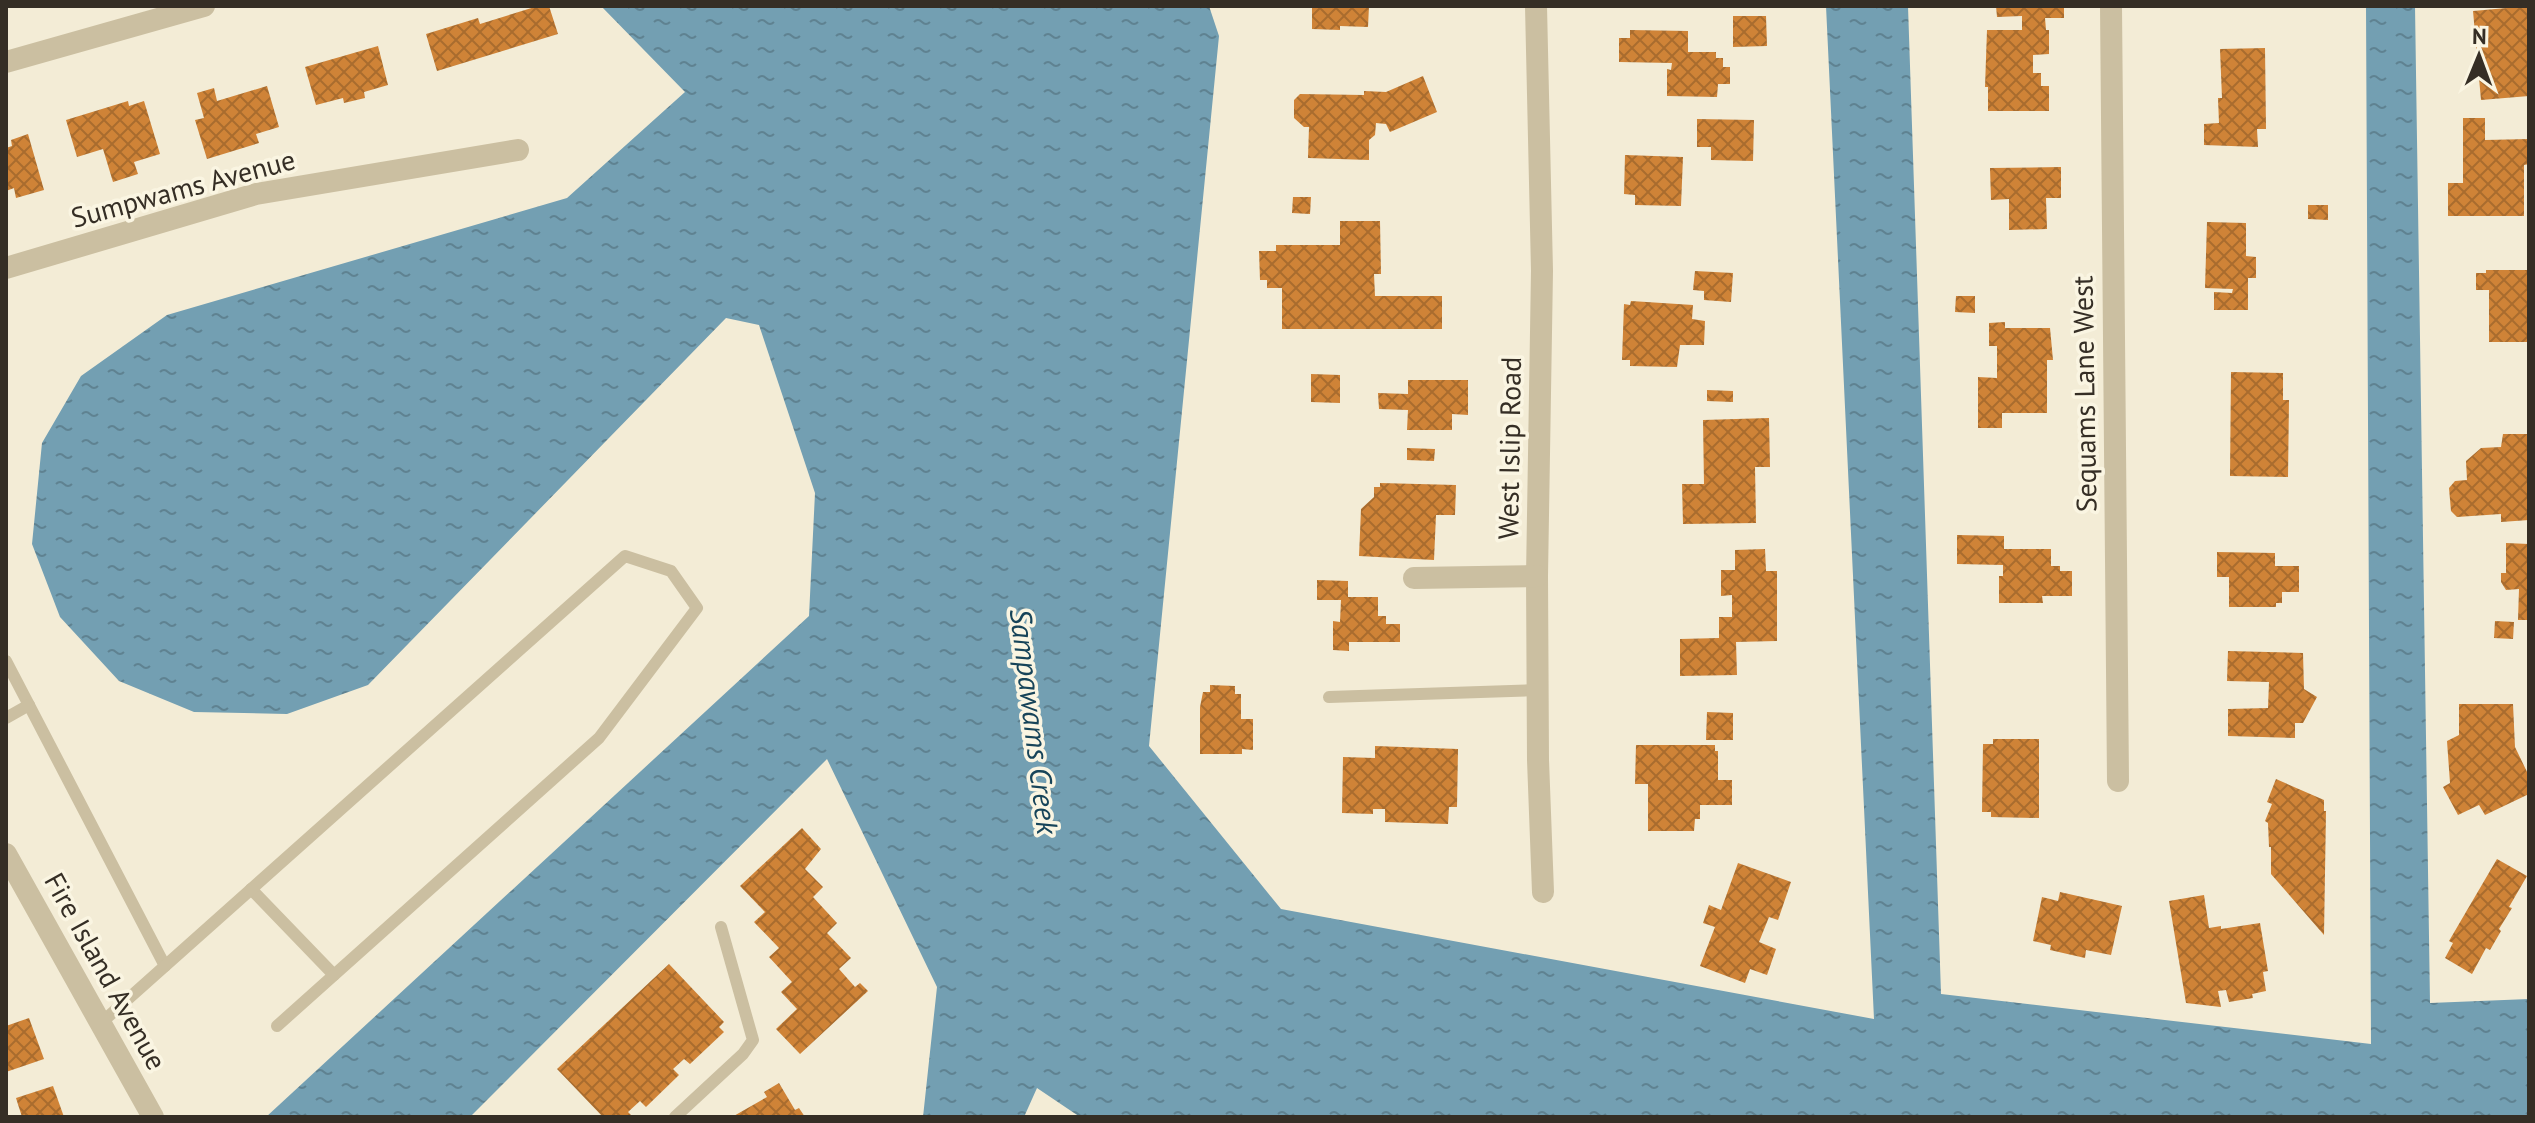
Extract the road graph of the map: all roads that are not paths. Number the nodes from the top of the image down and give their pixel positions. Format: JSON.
{"nodes":[{"id":1,"x":204,"y":6,"type":"edge"},
{"id":2,"x":1536,"y":6,"type":"edge"},
{"id":3,"x":2111,"y":6,"type":"edge"},
{"id":4,"x":6,"y":62,"type":"edge"},
{"id":5,"x":518,"y":150,"type":"dead end"},
{"id":6,"x":6,"y":268,"type":"edge"},
{"id":7,"x":1537,"y":576,"type":"junction"},
{"id":8,"x":1414,"y":578,"type":"dead end"},
{"id":9,"x":6,"y":661,"type":"edge"},
{"id":10,"x":1539,"y":690,"type":"junction"},
{"id":11,"x":1329,"y":697,"type":"dead end"},
{"id":12,"x":29,"y":705,"type":"junction"},
{"id":13,"x":6,"y":718,"type":"edge"},
{"id":14,"x":2118,"y":781,"type":"dead end"},
{"id":15,"x":6,"y":854,"type":"edge"},
{"id":16,"x":251,"y":889,"type":"junction"},
{"id":17,"x":1543,"y":892,"type":"dead end"},
{"id":18,"x":721,"y":927,"type":"dead end"},
{"id":19,"x":165,"y":966,"type":"junction"},
{"id":20,"x":334,"y":975,"type":"junction"},
{"id":21,"x":101,"y":1023,"type":"junction"},
{"id":22,"x":277,"y":1026,"type":"dead end"},
{"id":23,"x":153,"y":1117,"type":"edge"},
{"id":24,"x":675,"y":1117,"type":"edge"}],
"edges":[{"from":1,"to":4,"type":"street"},
{"from":2,"to":7,"type":"street","name":"West Islip Road"},
{"from":3,"to":14,"type":"street","name":"Sequams Lane West"},
{"from":5,"to":6,"type":"street","name":"Sumpwams Avenue"},
{"from":7,"to":8,"type":"street"},
{"from":7,"to":10,"type":"street","name":"West Islip Road"},
{"from":9,"to":12,"type":"lane"},
{"from":10,"to":11,"type":"lane"},
{"from":10,"to":17,"type":"street","name":"West Islip Road"},
{"from":12,"to":13,"type":"lane"},
{"from":12,"to":19,"type":"lane"},
{"from":15,"to":21,"type":"street","name":"Fire Island Avenue"},
{"from":16,"to":19,"type":"lane"},
{"from":16,"to":20,"type":"lane"},
{"from":16,"to":20,"type":"lane"},
{"from":18,"to":24,"type":"lane"},
{"from":19,"to":21,"type":"lane"},
{"from":20,"to":22,"type":"lane"},
{"from":21,"to":23,"type":"street","name":"Fire Island Avenue"}]}
